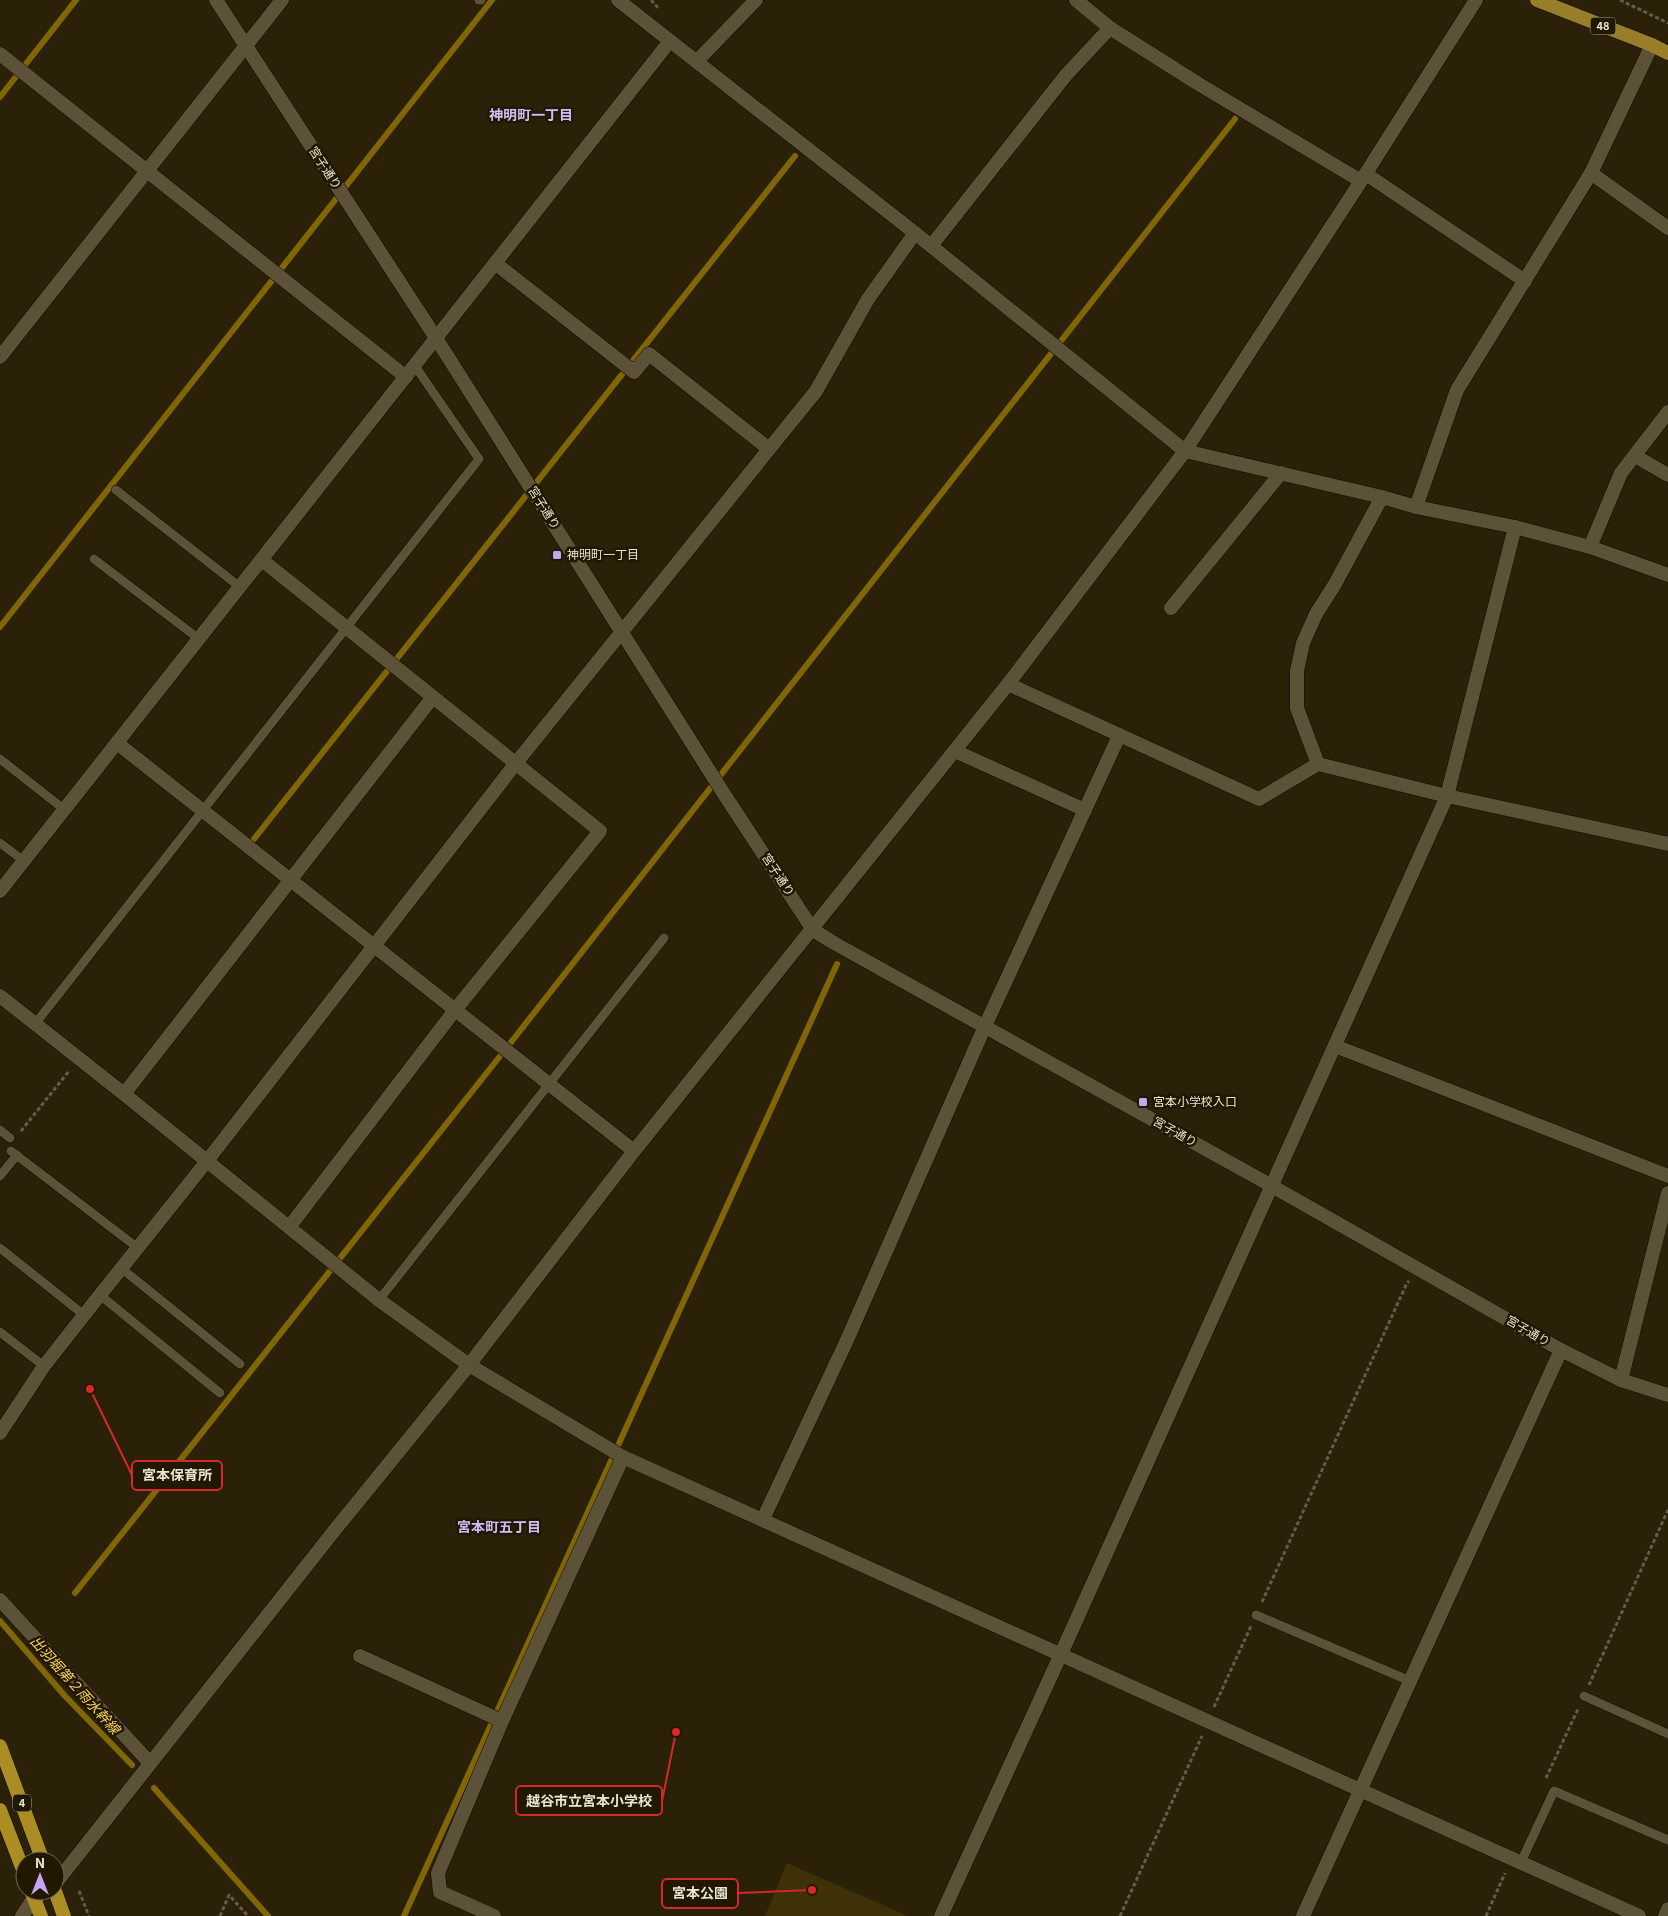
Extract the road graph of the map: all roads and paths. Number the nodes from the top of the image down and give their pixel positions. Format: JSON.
{"nodes":[{"id":1,"x":216,"y":0,"type":"edge"},
{"id":2,"x":282,"y":0,"type":"edge"},
{"id":3,"x":618,"y":0,"type":"edge"},
{"id":4,"x":756,"y":0,"type":"edge"},
{"id":5,"x":1076,"y":0,"type":"edge"},
{"id":6,"x":1476,"y":0,"type":"edge"},
{"id":7,"x":1537,"y":0,"type":"edge"},
{"id":8,"x":1620,"y":0,"type":"edge"},
{"id":9,"x":1668,"y":23,"type":"edge"},
{"id":10,"x":1110,"y":28,"type":"junction"},
{"id":11,"x":670,"y":41,"type":"junction"},
{"id":12,"x":245,"y":45,"type":"junction"},
{"id":13,"x":1652,"y":45,"type":"junction"},
{"id":14,"x":1668,"y":53,"type":"edge"},
{"id":15,"x":0,"y":54,"type":"edge"},
{"id":16,"x":697,"y":61,"type":"junction"},
{"id":17,"x":146,"y":171,"type":"junction"},
{"id":18,"x":1591,"y":173,"type":"junction"},
{"id":19,"x":1363,"y":178,"type":"junction"},
{"id":20,"x":1668,"y":228,"type":"edge"},
{"id":21,"x":915,"y":233,"type":"junction"},
{"id":22,"x":931,"y":246,"type":"junction"},
{"id":23,"x":495,"y":263,"type":"junction"},
{"id":24,"x":1525,"y":281,"type":"junction"},
{"id":25,"x":436,"y":338,"type":"junction"},
{"id":26,"x":0,"y":357,"type":"edge"},
{"id":27,"x":410,"y":371,"type":"junction"},
{"id":28,"x":1668,"y":412,"type":"edge"},
{"id":29,"x":769,"y":449,"type":"junction"},
{"id":30,"x":1185,"y":451,"type":"junction"},
{"id":31,"x":1635,"y":456,"type":"junction"},
{"id":32,"x":1281,"y":473,"type":"junction"},
{"id":33,"x":1668,"y":475,"type":"edge"},
{"id":34,"x":116,"y":490,"type":"dead end"},
{"id":35,"x":1382,"y":497,"type":"junction"},
{"id":36,"x":1416,"y":507,"type":"junction"},
{"id":37,"x":1515,"y":527,"type":"junction"},
{"id":38,"x":1590,"y":548,"type":"junction"},
{"id":39,"x":94,"y":559,"type":"dead end"},
{"id":40,"x":262,"y":560,"type":"junction"},
{"id":41,"x":1668,"y":575,"type":"edge"},
{"id":42,"x":240,"y":587,"type":"junction"},
{"id":43,"x":1170,"y":608,"type":"dead end"},
{"id":44,"x":346,"y":627,"type":"junction"},
{"id":45,"x":622,"y":632,"type":"junction"},
{"id":46,"x":199,"y":639,"type":"junction"},
{"id":47,"x":1008,"y":684,"type":"junction"},
{"id":48,"x":433,"y":697,"type":"junction"},
{"id":49,"x":1119,"y":736,"type":"junction"},
{"id":50,"x":117,"y":743,"type":"junction"},
{"id":51,"x":955,"y":751,"type":"junction"},
{"id":52,"x":0,"y":759,"type":"edge"},
{"id":53,"x":516,"y":763,"type":"junction"},
{"id":54,"x":1318,"y":764,"type":"junction"},
{"id":55,"x":1447,"y":796,"type":"junction"},
{"id":56,"x":65,"y":810,"type":"junction"},
{"id":57,"x":202,"y":810,"type":"junction"},
{"id":58,"x":1085,"y":810,"type":"junction"},
{"id":59,"x":0,"y":843,"type":"edge"},
{"id":60,"x":1668,"y":844,"type":"edge"},
{"id":61,"x":24,"y":861,"type":"junction"},
{"id":62,"x":290,"y":879,"type":"junction"},
{"id":63,"x":0,"y":891,"type":"edge"},
{"id":64,"x":813,"y":930,"type":"junction"},
{"id":65,"x":664,"y":938,"type":"dead end"},
{"id":66,"x":373,"y":945,"type":"junction"},
{"id":67,"x":0,"y":996,"type":"edge"},
{"id":68,"x":455,"y":1010,"type":"junction"},
{"id":69,"x":35,"y":1024,"type":"junction"},
{"id":70,"x":985,"y":1026,"type":"junction"},
{"id":71,"x":1335,"y":1046,"type":"junction"},
{"id":72,"x":79,"y":1058,"type":"junction"},
{"id":73,"x":548,"y":1085,"type":"junction"},
{"id":74,"x":124,"y":1094,"type":"junction"},
{"id":75,"x":0,"y":1130,"type":"edge"},
{"id":76,"x":13,"y":1137,"type":"joint"},
{"id":77,"x":634,"y":1151,"type":"junction"},
{"id":78,"x":207,"y":1161,"type":"junction"},
{"id":79,"x":0,"y":1176,"type":"edge"},
{"id":80,"x":1668,"y":1176,"type":"edge"},
{"id":81,"x":1272,"y":1186,"type":"junction"},
{"id":82,"x":1668,"y":1193,"type":"edge"},
{"id":83,"x":290,"y":1226,"type":"junction"},
{"id":84,"x":0,"y":1248,"type":"edge"},
{"id":85,"x":138,"y":1248,"type":"junction"},
{"id":86,"x":121,"y":1268,"type":"junction"},
{"id":87,"x":1421,"y":1271,"type":"junction"},
{"id":88,"x":100,"y":1295,"type":"junction"},
{"id":89,"x":380,"y":1300,"type":"junction"},
{"id":90,"x":84,"y":1315,"type":"junction"},
{"id":91,"x":0,"y":1332,"type":"edge"},
{"id":92,"x":1561,"y":1350,"type":"junction"},
{"id":93,"x":240,"y":1364,"type":"dead end"},
{"id":94,"x":469,"y":1365,"type":"junction"},
{"id":95,"x":44,"y":1366,"type":"junction"},
{"id":96,"x":1621,"y":1380,"type":"junction"},
{"id":97,"x":220,"y":1392,"type":"dead end"},
{"id":98,"x":1668,"y":1395,"type":"edge"},
{"id":99,"x":0,"y":1433,"type":"edge"},
{"id":100,"x":623,"y":1457,"type":"junction"},
{"id":101,"x":1668,"y":1510,"type":"edge"},
{"id":102,"x":763,"y":1519,"type":"junction"},
{"id":103,"x":0,"y":1600,"type":"edge"},
{"id":104,"x":1256,"y":1615,"type":"junction"},
{"id":105,"x":1061,"y":1654,"type":"junction"},
{"id":106,"x":360,"y":1656,"type":"dead end"},
{"id":107,"x":1410,"y":1681,"type":"junction"},
{"id":108,"x":1584,"y":1696,"type":"junction"},
{"id":109,"x":502,"y":1721,"type":"junction"},
{"id":110,"x":1209,"y":1721,"type":"junction"},
{"id":111,"x":1668,"y":1734,"type":"edge"},
{"id":112,"x":0,"y":1746,"type":"edge"},
{"id":113,"x":150,"y":1763,"type":"junction"},
{"id":114,"x":1543,"y":1785,"type":"dead end"},
{"id":115,"x":1360,"y":1790,"type":"junction"},
{"id":116,"x":0,"y":1810,"type":"edge"},
{"id":117,"x":1668,"y":1840,"type":"edge"},
{"id":118,"x":16,"y":1851,"type":"edge"},
{"id":119,"x":39,"y":1851,"type":"edge"},
{"id":120,"x":1516,"y":1860,"type":"junction"},
{"id":121,"x":65,"y":1871,"type":"edge"},
{"id":122,"x":79,"y":1891,"type":"dead end"},
{"id":123,"x":32,"y":1901,"type":"edge"},
{"id":124,"x":38,"y":1901,"type":"edge"},
{"id":125,"x":59,"y":1901,"type":"edge"},
{"id":126,"x":1668,"y":1909,"type":"edge"},
{"id":127,"x":22,"y":1916,"type":"edge"},
{"id":128,"x":41,"y":1916,"type":"edge"},
{"id":129,"x":64,"y":1916,"type":"edge"},
{"id":130,"x":89,"y":1916,"type":"edge"},
{"id":131,"x":220,"y":1916,"type":"edge"},
{"id":132,"x":248,"y":1916,"type":"edge"},
{"id":133,"x":494,"y":1916,"type":"edge"},
{"id":134,"x":941,"y":1916,"type":"edge"},
{"id":135,"x":1120,"y":1916,"type":"edge"},
{"id":136,"x":1303,"y":1916,"type":"edge"},
{"id":137,"x":1486,"y":1916,"type":"edge"},
{"id":138,"x":1639,"y":1916,"type":"edge"},
{"id":139,"x":1665,"y":1916,"type":"edge"}],
"edges":[{"from":1,"to":12,"type":"street","name":"宮子通り"},
{"from":2,"to":12,"type":"street"},
{"from":3,"to":11,"type":"street"},
{"from":4,"to":16,"type":"street"},
{"from":5,"to":10,"type":"street"},
{"from":6,"to":19,"type":"street"},
{"from":7,"to":13,"type":"main road","number":"48"},
{"from":8,"to":9,"type":"path"},
{"from":10,"to":19,"type":"street"},
{"from":10,"to":22,"type":"street"},
{"from":11,"to":16,"type":"street"},
{"from":11,"to":23,"type":"street"},
{"from":12,"to":17,"type":"street"},
{"from":12,"to":25,"type":"street","name":"宮子通り"},
{"from":13,"to":14,"type":"main road","number":"48"},
{"from":13,"to":18,"type":"street"},
{"from":15,"to":17,"type":"street"},
{"from":16,"to":21,"type":"street"},
{"from":17,"to":26,"type":"street"},
{"from":17,"to":27,"type":"street"},
{"from":18,"to":20,"type":"street"},
{"from":18,"to":24,"type":"street"},
{"from":19,"to":24,"type":"street"},
{"from":19,"to":30,"type":"street"},
{"from":21,"to":22,"type":"street"},
{"from":21,"to":29,"type":"street"},
{"from":22,"to":30,"type":"street"},
{"from":23,"to":25,"type":"street"},
{"from":23,"to":29,"type":"street"},
{"from":24,"to":36,"type":"street"},
{"from":25,"to":27,"type":"street"},
{"from":25,"to":45,"type":"street","name":"宮子通り"},
{"from":27,"to":40,"type":"street"},
{"from":27,"to":44,"type":"lane"},
{"from":28,"to":31,"type":"street"},
{"from":29,"to":45,"type":"street"},
{"from":30,"to":32,"type":"street"},
{"from":30,"to":47,"type":"street"},
{"from":31,"to":33,"type":"street"},
{"from":31,"to":38,"type":"street"},
{"from":32,"to":35,"type":"street"},
{"from":32,"to":43,"type":"street"},
{"from":34,"to":42,"type":"lane"},
{"from":35,"to":36,"type":"street"},
{"from":35,"to":54,"type":"street"},
{"from":36,"to":37,"type":"street"},
{"from":37,"to":38,"type":"street"},
{"from":37,"to":55,"type":"street"},
{"from":38,"to":41,"type":"street"},
{"from":39,"to":46,"type":"lane"},
{"from":40,"to":42,"type":"street"},
{"from":40,"to":44,"type":"street"},
{"from":42,"to":46,"type":"street"},
{"from":44,"to":48,"type":"street"},
{"from":44,"to":57,"type":"lane"},
{"from":45,"to":53,"type":"street"},
{"from":45,"to":64,"type":"street","name":"宮子通り"},
{"from":46,"to":50,"type":"street"},
{"from":47,"to":49,"type":"street"},
{"from":47,"to":51,"type":"street"},
{"from":48,"to":53,"type":"street"},
{"from":48,"to":62,"type":"street"},
{"from":49,"to":54,"type":"street"},
{"from":49,"to":58,"type":"street"},
{"from":50,"to":56,"type":"street"},
{"from":50,"to":57,"type":"street"},
{"from":51,"to":58,"type":"street"},
{"from":51,"to":64,"type":"street"},
{"from":52,"to":56,"type":"lane"},
{"from":53,"to":66,"type":"street"},
{"from":53,"to":68,"type":"street"},
{"from":54,"to":55,"type":"street"},
{"from":55,"to":60,"type":"street"},
{"from":55,"to":71,"type":"street"},
{"from":56,"to":61,"type":"street"},
{"from":57,"to":62,"type":"street"},
{"from":57,"to":69,"type":"lane"},
{"from":58,"to":70,"type":"street"},
{"from":59,"to":61,"type":"lane"},
{"from":61,"to":63,"type":"street"},
{"from":62,"to":66,"type":"street"},
{"from":62,"to":74,"type":"street"},
{"from":64,"to":70,"type":"street","name":"宮子通り"},
{"from":64,"to":77,"type":"street"},
{"from":65,"to":73,"type":"lane"},
{"from":66,"to":68,"type":"street"},
{"from":66,"to":78,"type":"street"},
{"from":67,"to":69,"type":"street"},
{"from":68,"to":73,"type":"street"},
{"from":68,"to":83,"type":"street"},
{"from":69,"to":72,"type":"street"},
{"from":70,"to":81,"type":"street","name":"宮子通り"},
{"from":70,"to":102,"type":"street"},
{"from":71,"to":80,"type":"street"},
{"from":71,"to":81,"type":"street"},
{"from":72,"to":74,"type":"street"},
{"from":72,"to":76,"type":"path"},
{"from":73,"to":77,"type":"street"},
{"from":73,"to":89,"type":"lane"},
{"from":74,"to":78,"type":"street"},
{"from":75,"to":76,"type":"lane"},
{"from":77,"to":94,"type":"street"},
{"from":78,"to":83,"type":"street"},
{"from":78,"to":85,"type":"street"},
{"from":79,"to":85,"type":"lane"},
{"from":81,"to":87,"type":"street","name":"宮子通り"},
{"from":81,"to":105,"type":"street"},
{"from":82,"to":96,"type":"street"},
{"from":83,"to":89,"type":"street"},
{"from":84,"to":90,"type":"lane"},
{"from":85,"to":86,"type":"street"},
{"from":86,"to":88,"type":"street"},
{"from":86,"to":93,"type":"lane"},
{"from":87,"to":92,"type":"street","name":"宮子通り"},
{"from":87,"to":104,"type":"path"},
{"from":88,"to":90,"type":"street"},
{"from":88,"to":97,"type":"lane"},
{"from":89,"to":94,"type":"street"},
{"from":90,"to":95,"type":"street"},
{"from":91,"to":95,"type":"lane"},
{"from":92,"to":96,"type":"street","name":"宮子通り"},
{"from":92,"to":107,"type":"street"},
{"from":94,"to":100,"type":"street"},
{"from":94,"to":113,"type":"street"},
{"from":95,"to":99,"type":"street"},
{"from":96,"to":98,"type":"street","name":"宮子通り"},
{"from":100,"to":102,"type":"street"},
{"from":100,"to":109,"type":"street"},
{"from":101,"to":108,"type":"path"},
{"from":102,"to":105,"type":"street"},
{"from":103,"to":113,"type":"street"},
{"from":104,"to":107,"type":"lane"},
{"from":104,"to":110,"type":"path"},
{"from":105,"to":110,"type":"street"},
{"from":105,"to":134,"type":"street"},
{"from":106,"to":109,"type":"street"},
{"from":107,"to":115,"type":"street"},
{"from":108,"to":111,"type":"lane"},
{"from":108,"to":114,"type":"path"},
{"from":109,"to":133,"type":"street"},
{"from":110,"to":115,"type":"street"},
{"from":110,"to":135,"type":"path"},
{"from":112,"to":119,"type":"highway","number":"4"},
{"from":113,"to":121,"type":"street"},
{"from":115,"to":120,"type":"street"},
{"from":115,"to":136,"type":"street"},
{"from":116,"to":118,"type":"highway","number":"4"},
{"from":117,"to":120,"type":"lane"},
{"from":120,"to":137,"type":"path"},
{"from":120,"to":138,"type":"street"},
{"from":122,"to":130,"type":"path"},
{"from":123,"to":127,"type":"street"},
{"from":124,"to":128,"type":"highway"},
{"from":125,"to":129,"type":"highway"},
{"from":126,"to":139,"type":"street"},
{"from":131,"to":132,"type":"path"}]}
